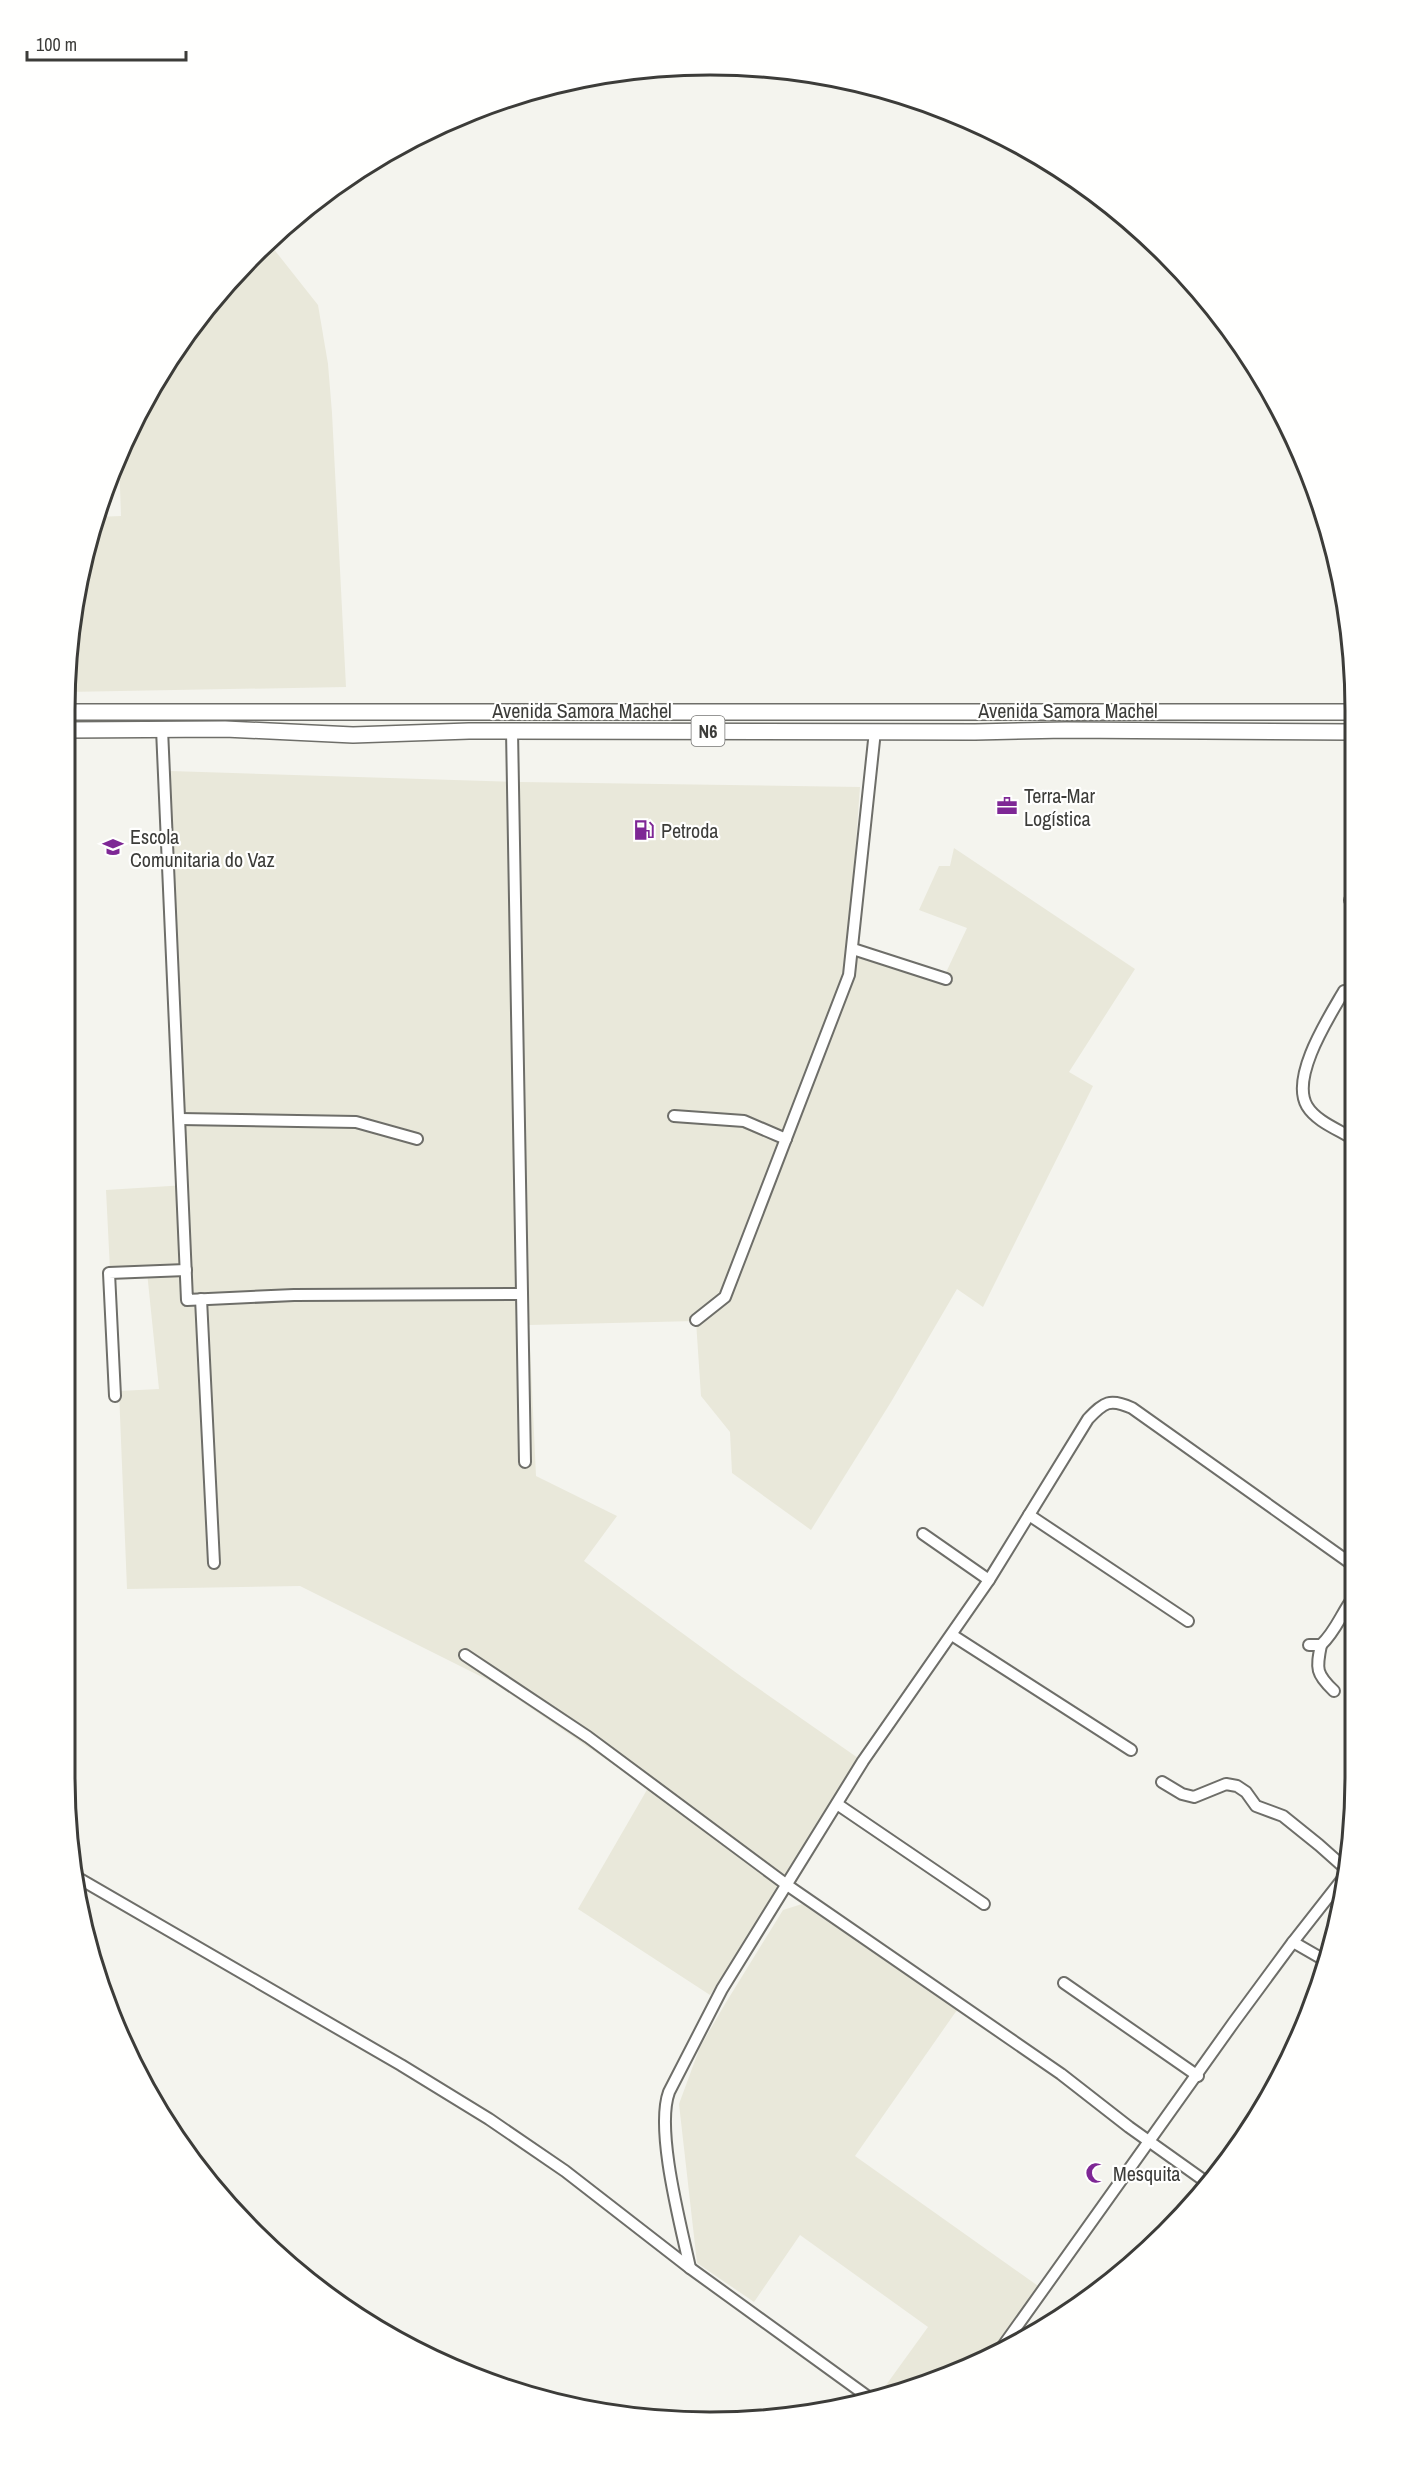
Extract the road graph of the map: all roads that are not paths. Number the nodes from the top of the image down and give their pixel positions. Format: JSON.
{"nodes":[{"id":1,"x":75,"y":712,"type":"edge"},
{"id":2,"x":1345,"y":712,"type":"edge"},
{"id":3,"x":162,"y":729,"type":"junction"},
{"id":4,"x":75,"y":730,"type":"edge"},
{"id":5,"x":875,"y":730,"type":"junction"},
{"id":6,"x":512,"y":731,"type":"junction"},
{"id":7,"x":1345,"y":732,"type":"edge"},
{"id":8,"x":853,"y":949,"type":"junction"},
{"id":9,"x":946,"y":979,"type":"dead end"},
{"id":10,"x":1344,"y":991,"type":"dead end"},
{"id":11,"x":674,"y":1116,"type":"dead end"},
{"id":12,"x":180,"y":1119,"type":"junction"},
{"id":13,"x":1345,"y":1134,"type":"edge"},
{"id":14,"x":417,"y":1139,"type":"dead end"},
{"id":15,"x":786,"y":1139,"type":"junction"},
{"id":16,"x":186,"y":1270,"type":"junction"},
{"id":17,"x":522,"y":1294,"type":"junction"},
{"id":18,"x":201,"y":1299,"type":"junction"},
{"id":19,"x":696,"y":1320,"type":"dead end"},
{"id":20,"x":115,"y":1395,"type":"dead end"},
{"id":21,"x":525,"y":1462,"type":"dead end"},
{"id":22,"x":1029,"y":1515,"type":"junction"},
{"id":23,"x":923,"y":1534,"type":"dead end"},
{"id":24,"x":1345,"y":1559,"type":"edge"},
{"id":25,"x":214,"y":1563,"type":"dead end"},
{"id":26,"x":989,"y":1580,"type":"junction"},
{"id":27,"x":1345,"y":1613,"type":"edge"},
{"id":28,"x":1188,"y":1621,"type":"dead end"},
{"id":29,"x":952,"y":1635,"type":"junction"},
{"id":30,"x":1309,"y":1645,"type":"dead end"},
{"id":31,"x":1321,"y":1646,"type":"junction"},
{"id":32,"x":465,"y":1655,"type":"dead end"},
{"id":33,"x":1334,"y":1691,"type":"dead end"},
{"id":34,"x":1131,"y":1750,"type":"dead end"},
{"id":35,"x":1162,"y":1782,"type":"dead end"},
{"id":36,"x":837,"y":1804,"type":"junction"},
{"id":37,"x":1339,"y":1863,"type":"edge"},
{"id":38,"x":84,"y":1881,"type":"edge"},
{"id":39,"x":787,"y":1885,"type":"junction"},
{"id":40,"x":1335,"y":1888,"type":"edge"},
{"id":41,"x":984,"y":1904,"type":"dead end"},
{"id":42,"x":1293,"y":1942,"type":"junction"},
{"id":43,"x":1318,"y":1957,"type":"edge"},
{"id":44,"x":1064,"y":1983,"type":"dead end"},
{"id":45,"x":1198,"y":2076,"type":"junction"},
{"id":46,"x":1151,"y":2142,"type":"junction"},
{"id":47,"x":1202,"y":2179,"type":"edge"},
{"id":48,"x":690,"y":2268,"type":"junction"},
{"id":49,"x":1009,"y":2337,"type":"edge"},
{"id":50,"x":863,"y":2393,"type":"edge"}],
"edges":[{"from":1,"to":2,"type":"highway","name":"Avenida Samora Machel","number":"N6"},
{"from":3,"to":4,"type":"highway","name":"Avenida Samora Machel","number":"N6"},
{"from":3,"to":6,"type":"highway","name":"Avenida Samora Machel","number":"N6"},
{"from":3,"to":12,"type":"street"},
{"from":5,"to":6,"type":"highway","name":"Avenida Samora Machel","number":"N6"},
{"from":5,"to":7,"type":"highway","name":"Avenida Samora Machel","number":"N6"},
{"from":5,"to":8,"type":"street"},
{"from":6,"to":17,"type":"street"},
{"from":8,"to":9,"type":"street"},
{"from":8,"to":15,"type":"street"},
{"from":10,"to":13,"type":"street"},
{"from":11,"to":15,"type":"street"},
{"from":12,"to":14,"type":"street"},
{"from":12,"to":16,"type":"street"},
{"from":15,"to":19,"type":"street"},
{"from":16,"to":18,"type":"street"},
{"from":16,"to":20,"type":"street"},
{"from":17,"to":18,"type":"street"},
{"from":17,"to":21,"type":"street"},
{"from":18,"to":25,"type":"street"},
{"from":22,"to":24,"type":"street"},
{"from":22,"to":26,"type":"street"},
{"from":22,"to":28,"type":"street"},
{"from":23,"to":26,"type":"street"},
{"from":26,"to":29,"type":"street"},
{"from":27,"to":31,"type":"street"},
{"from":29,"to":34,"type":"street"},
{"from":29,"to":36,"type":"street"},
{"from":30,"to":31,"type":"street"},
{"from":31,"to":33,"type":"street"},
{"from":32,"to":39,"type":"street"},
{"from":35,"to":37,"type":"street"},
{"from":36,"to":39,"type":"street"},
{"from":36,"to":41,"type":"street"},
{"from":38,"to":48,"type":"street"},
{"from":39,"to":46,"type":"street"},
{"from":39,"to":48,"type":"street"},
{"from":40,"to":42,"type":"street"},
{"from":42,"to":43,"type":"street"},
{"from":42,"to":45,"type":"street"},
{"from":44,"to":45,"type":"street"},
{"from":45,"to":46,"type":"street"},
{"from":46,"to":47,"type":"street"},
{"from":46,"to":49,"type":"street"},
{"from":48,"to":50,"type":"street"}]}
